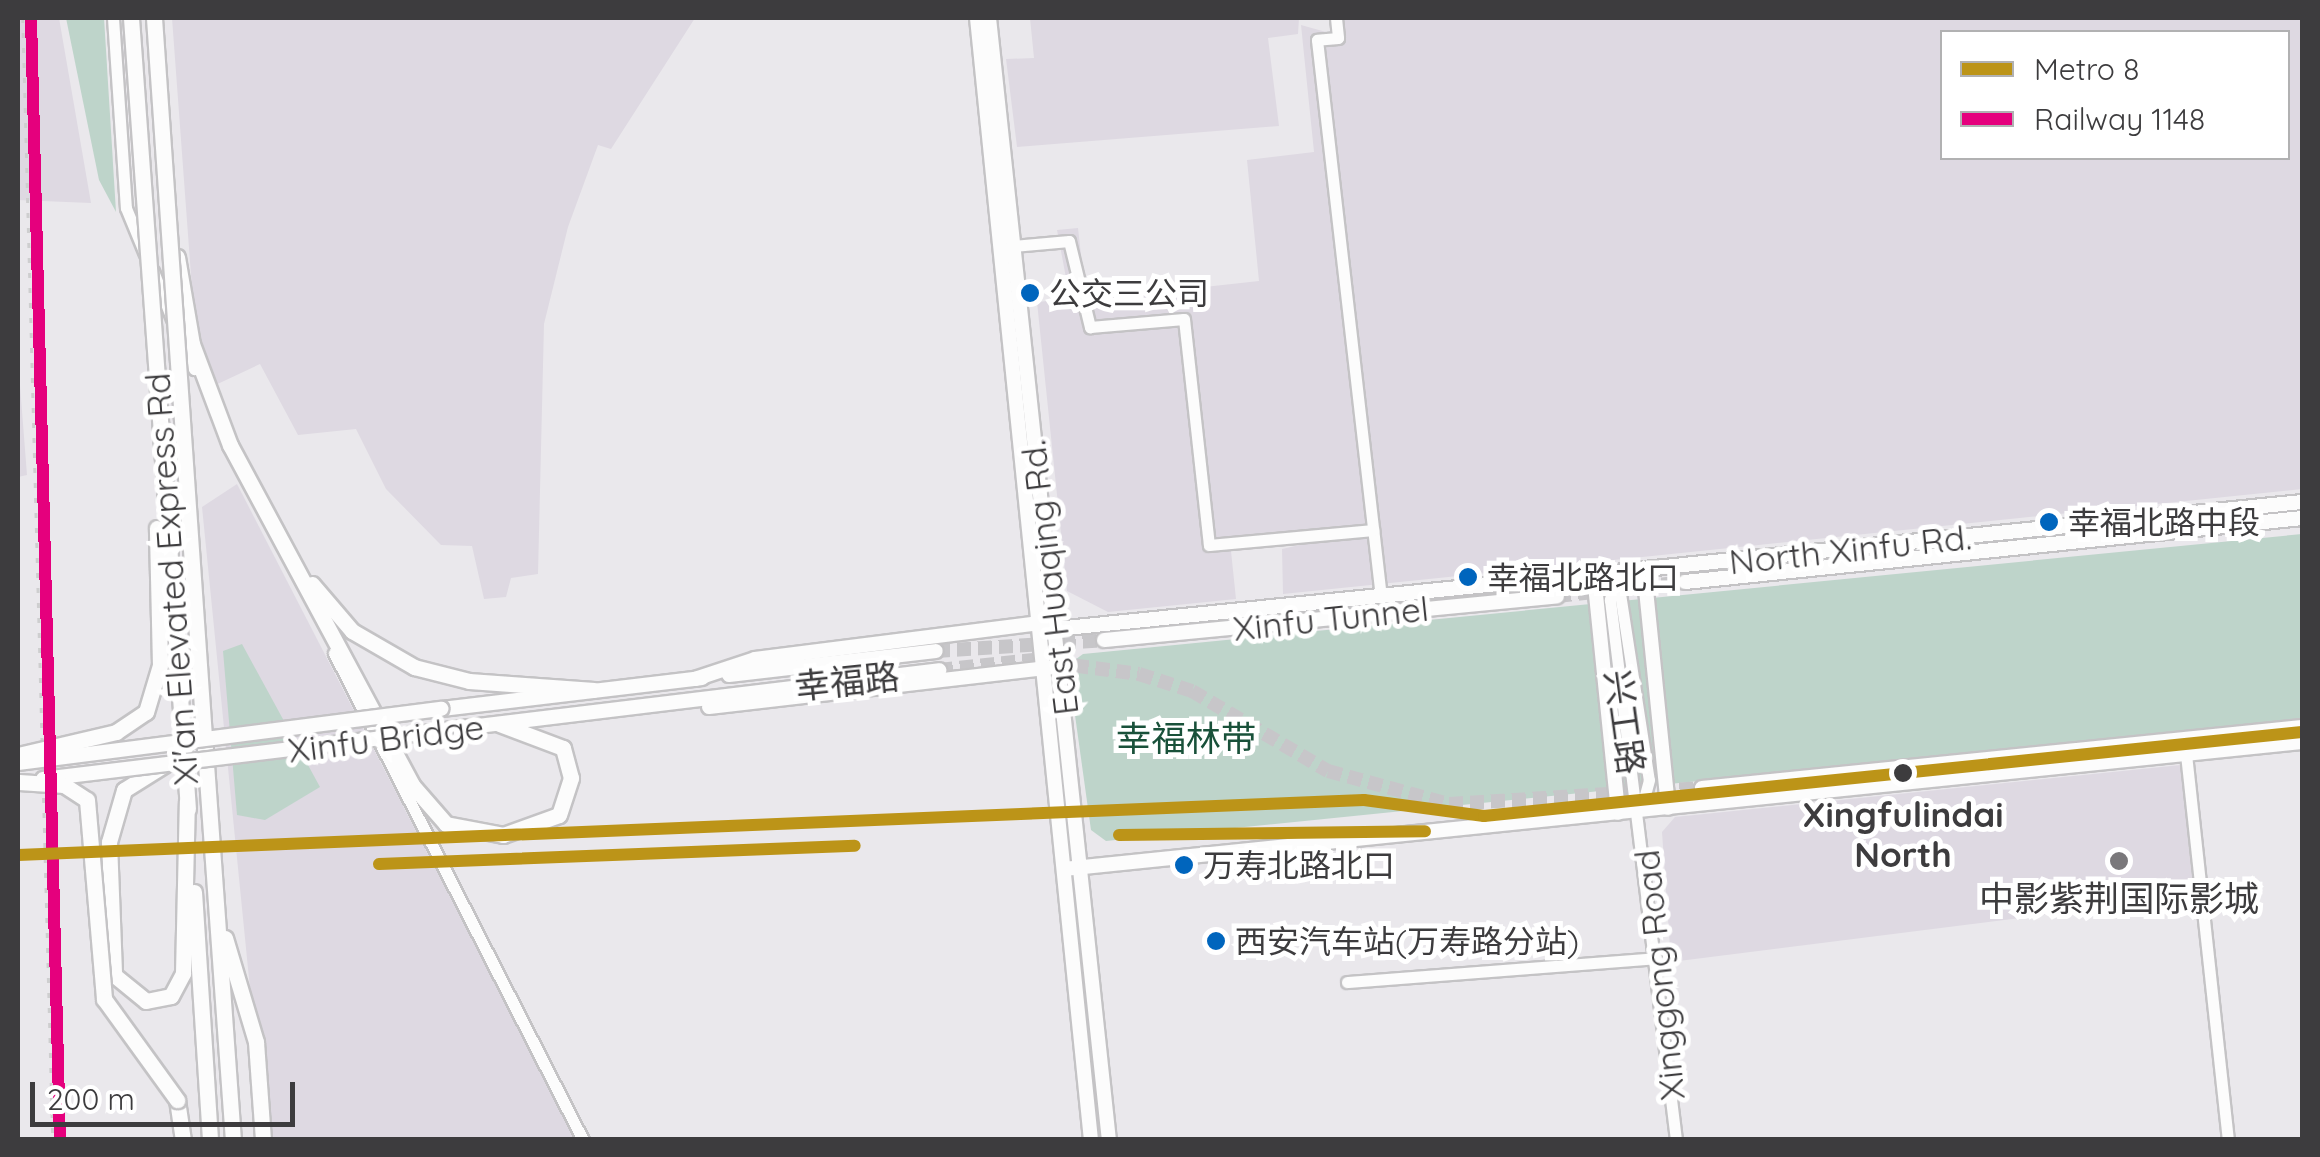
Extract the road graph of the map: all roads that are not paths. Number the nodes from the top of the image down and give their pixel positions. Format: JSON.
{"nodes":[{"id":1,"x":113,"y":18,"type":"edge"},
{"id":2,"x":131,"y":18,"type":"edge"},
{"id":3,"x":154,"y":18,"type":"edge"},
{"id":4,"x":973,"y":18,"type":"edge"},
{"id":5,"x":992,"y":18,"type":"edge"},
{"id":6,"x":1336,"y":18,"type":"edge"},
{"id":7,"x":165,"y":177,"type":"junction"},
{"id":8,"x":1013,"y":246,"type":"junction"},
{"id":9,"x":194,"y":370,"type":"dead end"},
{"id":10,"x":155,"y":379,"type":"junction"},
{"id":11,"x":2302,"y":502,"type":"edge"},
{"id":12,"x":2302,"y":518,"type":"edge"},
{"id":13,"x":1373,"y":530,"type":"junction"},
{"id":14,"x":2026,"y":530,"type":"junction"},
{"id":15,"x":2065,"y":542,"type":"junction"},
{"id":16,"x":285,"y":551,"type":"junction"},
{"id":17,"x":1644,"y":570,"type":"junction"},
{"id":18,"x":1617,"y":573,"type":"junction"},
{"id":19,"x":1594,"y":576,"type":"junction"},
{"id":20,"x":1685,"y":582,"type":"tunnel mouth"},
{"id":21,"x":1557,"y":596,"type":"tunnel mouth"},
{"id":22,"x":1381,"y":597,"type":"junction"},
{"id":23,"x":1040,"y":623,"type":"junction"},
{"id":24,"x":1056,"y":629,"type":"junction"},
{"id":25,"x":1104,"y":640,"type":"tunnel mouth"},
{"id":26,"x":332,"y":650,"type":"dead end"},
{"id":27,"x":936,"y":651,"type":"tunnel mouth"},
{"id":28,"x":753,"y":666,"type":"junction"},
{"id":29,"x":1053,"y":667,"type":"junction"},
{"id":30,"x":940,"y":670,"type":"tunnel mouth"},
{"id":31,"x":594,"y":690,"type":"junction"},
{"id":32,"x":754,"y":691,"type":"joint"},
{"id":33,"x":613,"y":710,"type":"junction"},
{"id":34,"x":500,"y":724,"type":"junction"},
{"id":35,"x":2302,"y":728,"type":"edge"},
{"id":36,"x":2302,"y":742,"type":"edge"},
{"id":37,"x":2135,"y":744,"type":"junction"},
{"id":38,"x":18,"y":754,"type":"edge"},
{"id":39,"x":2186,"y":754,"type":"junction"},
{"id":40,"x":18,"y":763,"type":"edge"},
{"id":41,"x":2090,"y":764,"type":"junction"},
{"id":42,"x":164,"y":765,"type":"junction"},
{"id":43,"x":18,"y":782,"type":"edge"},
{"id":44,"x":1702,"y":788,"type":"tunnel mouth"},
{"id":45,"x":188,"y":801,"type":"junction"},
{"id":46,"x":1668,"y":808,"type":"junction"},
{"id":47,"x":1642,"y":810,"type":"junction"},
{"id":48,"x":1618,"y":813,"type":"junction"},
{"id":49,"x":1081,"y":868,"type":"junction"},
{"id":50,"x":1064,"y":869,"type":"junction"},
{"id":51,"x":218,"y":920,"type":"junction"},
{"id":52,"x":1656,"y":958,"type":"junction"},
{"id":53,"x":1347,"y":982,"type":"dead end"},
{"id":54,"x":183,"y":1140,"type":"edge"},
{"id":55,"x":210,"y":1140,"type":"edge"},
{"id":56,"x":232,"y":1140,"type":"edge"},
{"id":57,"x":263,"y":1140,"type":"edge"},
{"id":58,"x":582,"y":1140,"type":"edge"},
{"id":59,"x":1091,"y":1140,"type":"edge"},
{"id":60,"x":1109,"y":1140,"type":"edge"},
{"id":61,"x":1676,"y":1140,"type":"edge"},
{"id":62,"x":2228,"y":1140,"type":"edge"}],
"edges":[{"from":1,"to":9,"type":"street"},
{"from":2,"to":10,"type":"highway","name":"Xi'an Elevated Express Rd","bridge":true},
{"from":3,"to":7,"type":"highway","name":"Xi'an Elevated Express Rd","bridge":true},
{"from":4,"to":23,"type":"main road","name":"East Huaqing Rd."},
{"from":5,"to":8,"type":"main road","name":"East Huaqing Rd."},
{"from":6,"to":13,"type":"street"},
{"from":7,"to":16,"type":"highway","bridge":true},
{"from":7,"to":51,"type":"highway","name":"Xi'an Elevated Express Rd","bridge":true},
{"from":8,"to":13,"type":"street"},
{"from":8,"to":24,"type":"main road","name":"East Huaqing Rd."},
{"from":10,"to":38,"type":"highway","bridge":true},
{"from":10,"to":45,"type":"highway","name":"Xi'an Elevated Express Rd","bridge":true},
{"from":11,"to":14,"type":"main road","name":"North Xinfu Rd."},
{"from":12,"to":15,"type":"main road"},
{"from":13,"to":22,"type":"street"},
{"from":14,"to":15,"type":"main road"},
{"from":14,"to":17,"type":"main road","name":"North Xinfu Rd."},
{"from":15,"to":20,"type":"main road"},
{"from":16,"to":31,"type":"highway"},
{"from":16,"to":34,"type":"highway","bridge":true},
{"from":17,"to":18,"type":"main road","name":"North Xinfu Rd."},
{"from":17,"to":46,"type":"main road"},
{"from":18,"to":19,"type":"main road","name":"North Xinfu Rd."},
{"from":18,"to":47,"type":"street","name":"兴工路"},
{"from":19,"to":22,"type":"main road","name":"North Xinfu Rd."},
{"from":19,"to":48,"type":"main road"},
{"from":21,"to":25,"type":"main road","name":"Xinfu Tunnel"},
{"from":22,"to":24,"type":"main road","name":"North Xinfu Rd."},
{"from":23,"to":24,"type":"main road","name":"North Xinfu Rd."},
{"from":23,"to":28,"type":"main road"},
{"from":23,"to":29,"type":"main road","name":"East Huaqing Rd."},
{"from":24,"to":29,"type":"main road","name":"East Huaqing Rd."},
{"from":26,"to":58,"type":"street"},
{"from":27,"to":28,"type":"main road","name":"幸福路"},
{"from":28,"to":31,"type":"main road","name":"Xinfu Bridge"},
{"from":29,"to":33,"type":"main road"},
{"from":29,"to":49,"type":"main road","name":"East Huaqing Rd."},
{"from":29,"to":50,"type":"main road","name":"East Huaqing Rd."},
{"from":30,"to":32,"type":"main road","name":"幸福路"},
{"from":31,"to":40,"type":"main road","name":"Xinfu Bridge","bridge":true},
{"from":32,"to":33,"type":"main road","name":"Xinfu Bridge"},
{"from":33,"to":34,"type":"main road","name":"Xinfu Bridge"},
{"from":34,"to":42,"type":"main road","name":"Xinfu Bridge","bridge":true},
{"from":35,"to":37,"type":"main road"},
{"from":36,"to":39,"type":"main road"},
{"from":37,"to":41,"type":"main road"},
{"from":37,"to":44,"type":"main road"},
{"from":39,"to":41,"type":"main road"},
{"from":39,"to":62,"type":"street"},
{"from":41,"to":46,"type":"main road"},
{"from":42,"to":43,"type":"main road","name":"Xinfu Bridge","bridge":true},
{"from":42,"to":45,"type":"highway"},
{"from":43,"to":54,"type":"highway","bridge":true},
{"from":45,"to":55,"type":"highway","name":"Xi'an Elevated Express Rd"},
{"from":46,"to":47,"type":"main road"},
{"from":47,"to":48,"type":"main road"},
{"from":47,"to":52,"type":"street","name":"Xinggong Road"},
{"from":48,"to":49,"type":"main road"},
{"from":49,"to":50,"type":"main road"},
{"from":49,"to":60,"type":"main road","name":"East Huaqing Rd."},
{"from":50,"to":59,"type":"main road","name":"East Huaqing Rd."},
{"from":51,"to":56,"type":"highway","name":"Xi'an Elevated Express Rd"},
{"from":51,"to":57,"type":"highway"},
{"from":52,"to":53,"type":"street"},
{"from":52,"to":61,"type":"street","name":"Xinggong Road"}]}
